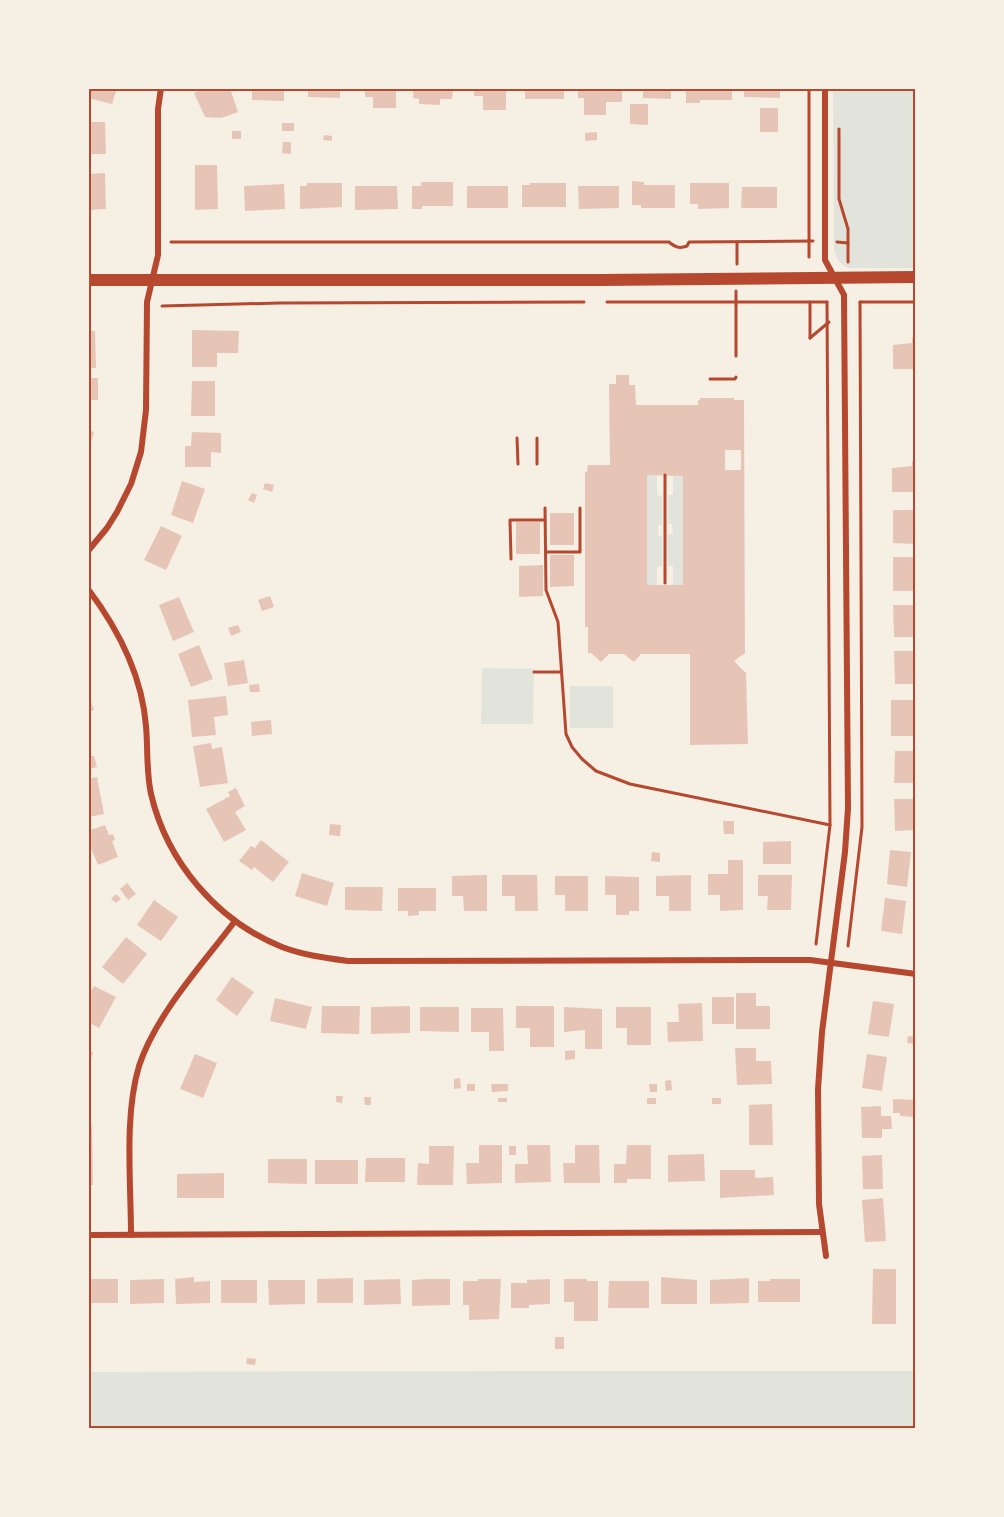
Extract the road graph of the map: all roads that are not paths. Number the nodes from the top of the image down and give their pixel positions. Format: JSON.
{"nodes":[{"id":1,"x":162,"y":88,"type":"edge"},
{"id":2,"x":825,"y":88,"type":"edge"},
{"id":3,"x":835,"y":277,"type":"junction"},
{"id":4,"x":915,"y":277,"type":"edge"},
{"id":5,"x":88,"y":280,"type":"edge"},
{"id":6,"x":153,"y":280,"type":"junction"},
{"id":7,"x":88,"y":551,"type":"edge"},
{"id":8,"x":88,"y":589,"type":"edge"},
{"id":9,"x":235,"y":921,"type":"junction"},
{"id":10,"x":831,"y":962,"type":"junction"},
{"id":11,"x":915,"y":974,"type":"edge"},
{"id":12,"x":822,"y":1232,"type":"junction"},
{"id":13,"x":88,"y":1235,"type":"edge"},
{"id":14,"x":131,"y":1235,"type":"junction"},
{"id":15,"x":826,"y":1256,"type":"dead end"}],
"edges":[{"from":1,"to":6,"type":"street"},
{"from":2,"to":3,"type":"street"},
{"from":3,"to":4,"type":"main road"},
{"from":3,"to":6,"type":"main road"},
{"from":3,"to":10,"type":"street"},
{"from":5,"to":6,"type":"main road"},
{"from":6,"to":7,"type":"street"},
{"from":8,"to":9,"type":"street"},
{"from":9,"to":10,"type":"street"},
{"from":9,"to":14,"type":"street"},
{"from":10,"to":11,"type":"street"},
{"from":10,"to":12,"type":"street"},
{"from":12,"to":14,"type":"street"},
{"from":12,"to":15,"type":"street"},
{"from":13,"to":14,"type":"street"}]}
